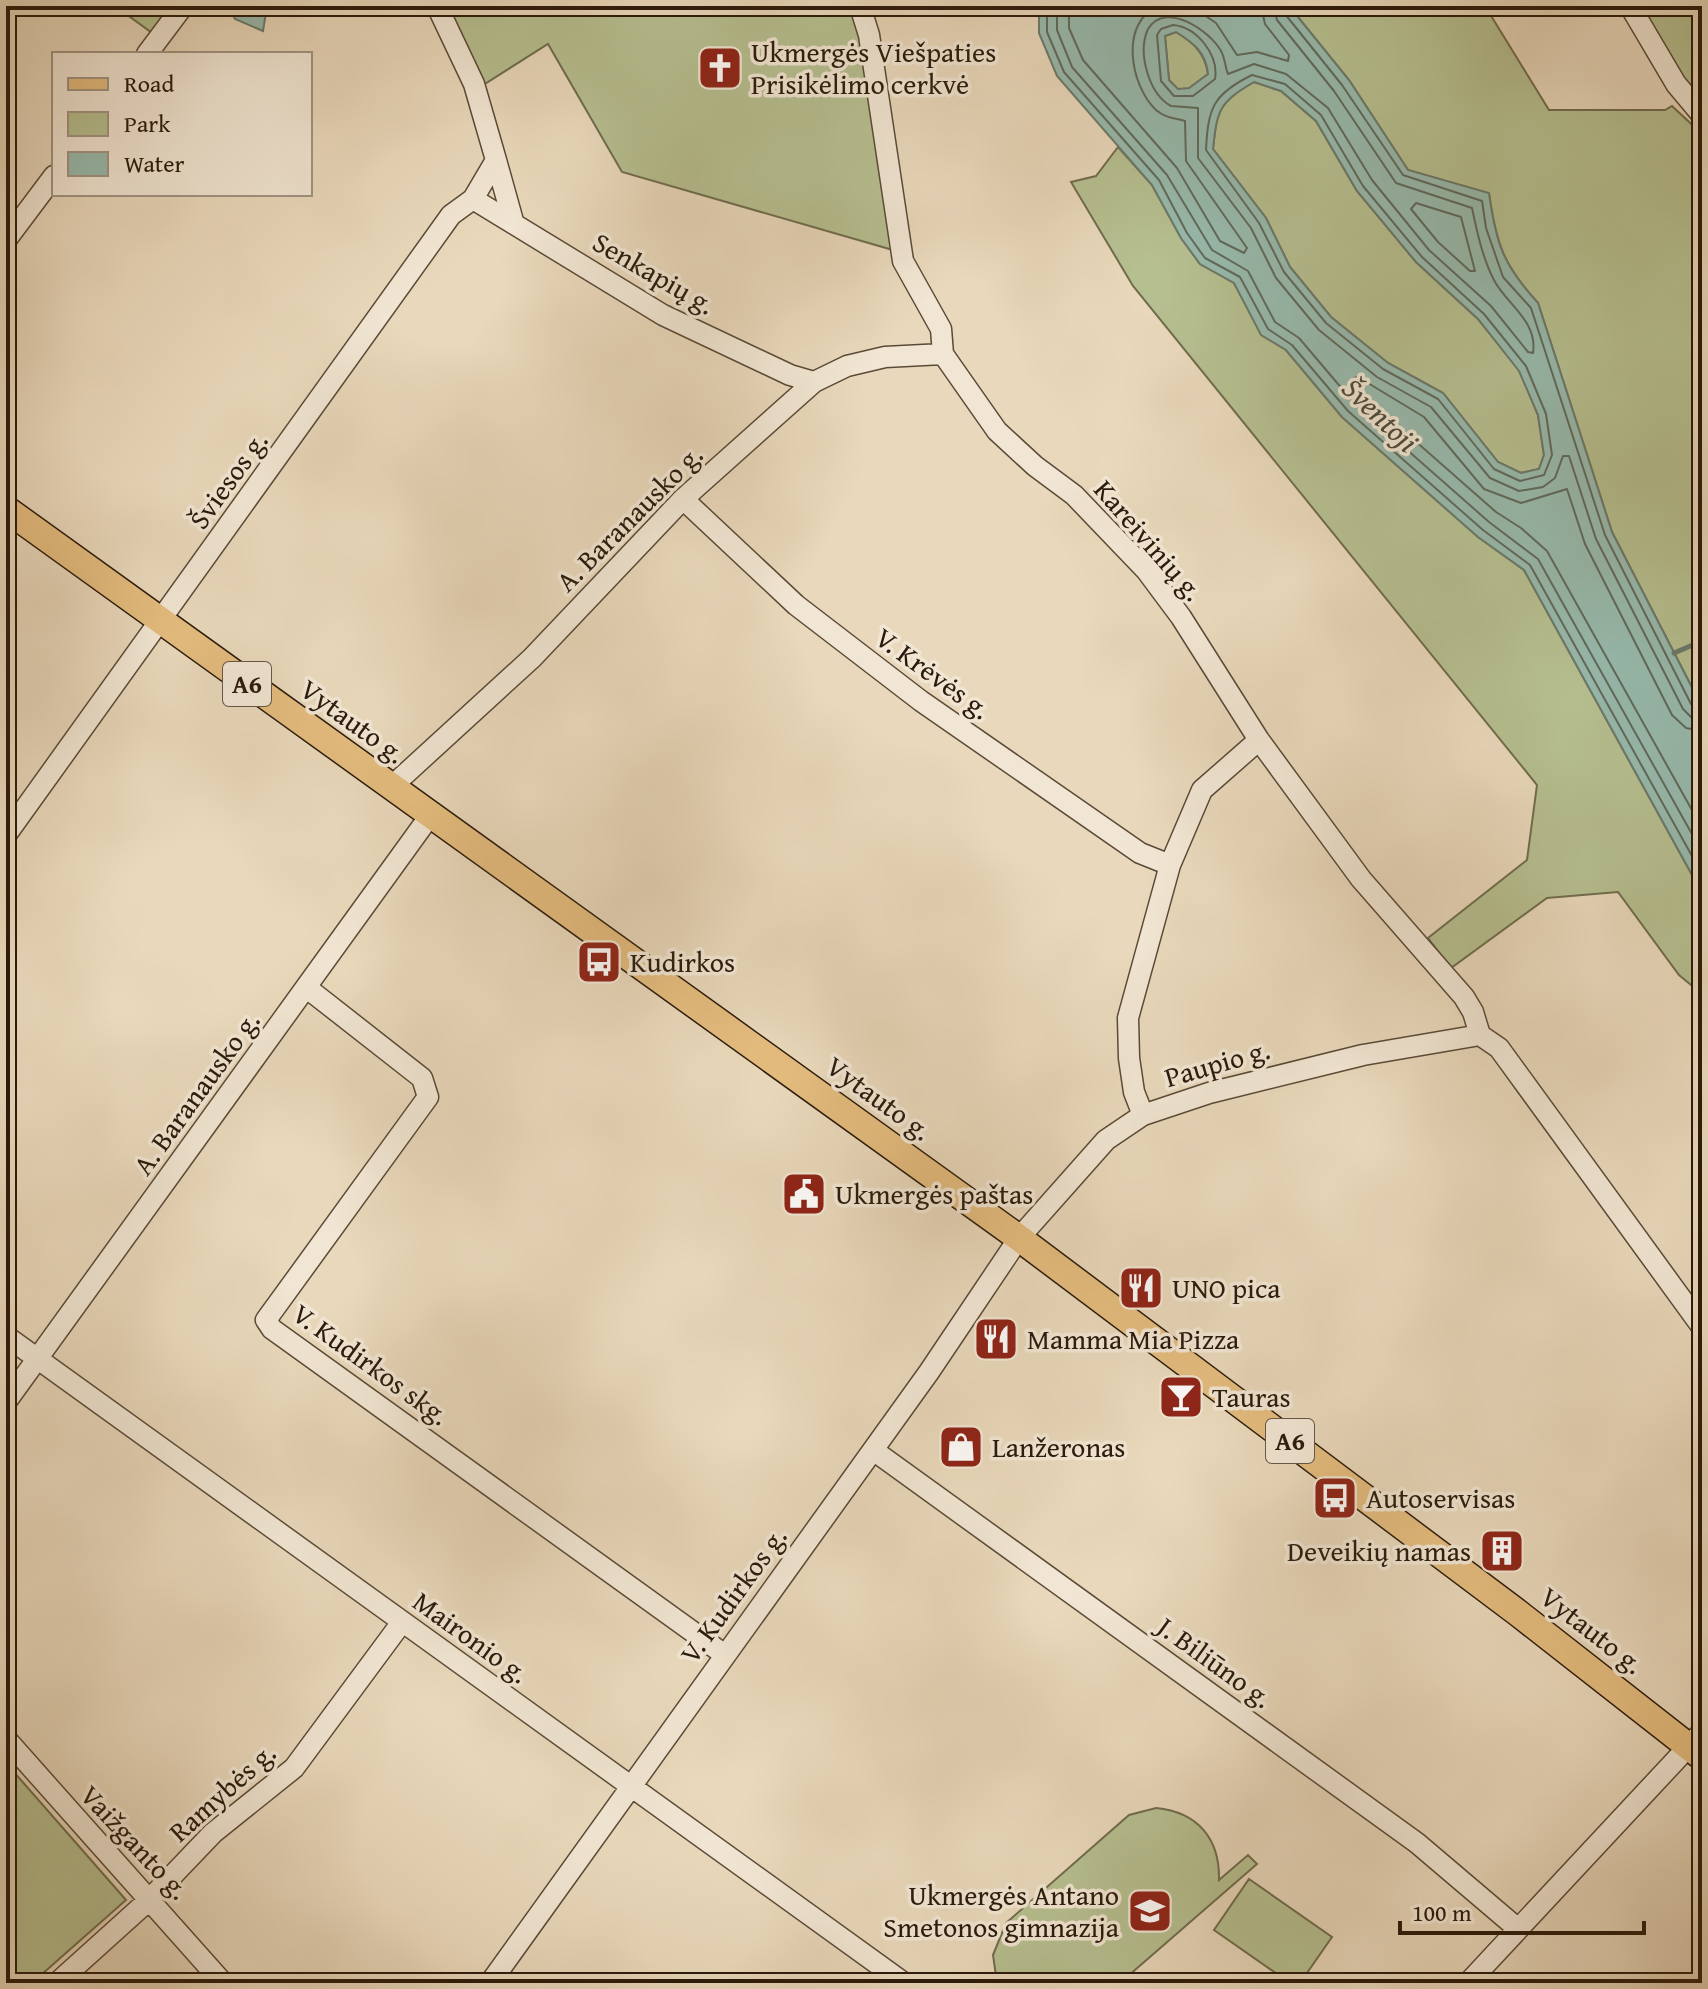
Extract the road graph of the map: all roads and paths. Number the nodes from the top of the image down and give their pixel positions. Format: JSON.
{"nodes":[{"id":1,"x":183,"y":6,"type":"edge"},
{"id":2,"x":437,"y":6,"type":"edge"},
{"id":3,"x":860,"y":6,"type":"edge"},
{"id":4,"x":1630,"y":6,"type":"edge"},
{"id":5,"x":148,"y":52,"type":"edge"},
{"id":6,"x":1702,"y":115,"type":"edge"},
{"id":7,"x":496,"y":160,"type":"junction"},
{"id":8,"x":52,"y":179,"type":"edge"},
{"id":9,"x":473,"y":199,"type":"junction"},
{"id":10,"x":513,"y":221,"type":"junction"},
{"id":11,"x":6,"y":240,"type":"edge"},
{"id":12,"x":943,"y":354,"type":"junction"},
{"id":13,"x":814,"y":382,"type":"junction"},
{"id":14,"x":683,"y":499,"type":"junction"},
{"id":15,"x":6,"y":509,"type":"edge"},
{"id":16,"x":161,"y":621,"type":"junction"},
{"id":17,"x":1259,"y":740,"type":"junction"},
{"id":18,"x":390,"y":788,"type":"junction"},
{"id":19,"x":429,"y":817,"type":"junction"},
{"id":20,"x":6,"y":835,"type":"edge"},
{"id":21,"x":1170,"y":865,"type":"junction"},
{"id":22,"x":307,"y":988,"type":"junction"},
{"id":23,"x":1480,"y":1035,"type":"junction"},
{"id":24,"x":1143,"y":1115,"type":"junction"},
{"id":25,"x":1019,"y":1238,"type":"junction"},
{"id":26,"x":1702,"y":1327,"type":"edge"},
{"id":27,"x":6,"y":1336,"type":"edge"},
{"id":28,"x":39,"y":1359,"type":"junction"},
{"id":29,"x":6,"y":1402,"type":"edge"},
{"id":30,"x":873,"y":1450,"type":"junction"},
{"id":31,"x":402,"y":1622,"type":"junction"},
{"id":32,"x":725,"y":1655,"type":"junction"},
{"id":33,"x":6,"y":1739,"type":"edge"},
{"id":34,"x":1698,"y":1745,"type":"edge"},
{"id":35,"x":630,"y":1786,"type":"junction"},
{"id":36,"x":149,"y":1900,"type":"junction"},
{"id":37,"x":1517,"y":1928,"type":"junction"},
{"id":38,"x":57,"y":1983,"type":"edge"},
{"id":39,"x":223,"y":1983,"type":"edge"},
{"id":40,"x":490,"y":1983,"type":"edge"},
{"id":41,"x":904,"y":1983,"type":"edge"},
{"id":42,"x":1468,"y":1983,"type":"edge"}],
"edges":[{"from":1,"to":5,"type":"street"},
{"from":2,"to":7,"type":"street"},
{"from":3,"to":12,"type":"street","name":"Kareivinių g."},
{"from":4,"to":6,"type":"street"},
{"from":7,"to":9,"type":"street","name":"Šviesos g."},
{"from":7,"to":10,"type":"street"},
{"from":8,"to":11,"type":"street"},
{"from":9,"to":10,"type":"street","name":"Senkapių g."},
{"from":9,"to":16,"type":"street","name":"Šviesos g."},
{"from":10,"to":13,"type":"street","name":"Senkapių g."},
{"from":12,"to":13,"type":"street","name":"A. Baranausko g."},
{"from":12,"to":17,"type":"street","name":"Kareivinių g."},
{"from":13,"to":14,"type":"street","name":"A. Baranausko g."},
{"from":14,"to":18,"type":"street","name":"A. Baranausko g."},
{"from":14,"to":21,"type":"street","name":"V. Krėvės g."},
{"from":15,"to":16,"type":"main road","name":"Vytauto g.","number":"A6"},
{"from":16,"to":18,"type":"main road","name":"Vytauto g.","number":"A6"},
{"from":16,"to":20,"type":"street","name":"Šviesos g."},
{"from":17,"to":21,"type":"street"},
{"from":17,"to":23,"type":"street"},
{"from":18,"to":19,"type":"main road","name":"Vytauto g.","number":"A6"},
{"from":19,"to":22,"type":"street","name":"A. Baranausko g."},
{"from":19,"to":25,"type":"main road","name":"Vytauto g.","number":"A6"},
{"from":21,"to":24,"type":"street"},
{"from":22,"to":28,"type":"street","name":"A. Baranausko g."},
{"from":22,"to":32,"type":"street","name":"V. Kudirkos skg."},
{"from":23,"to":24,"type":"street","name":"Paupio g."},
{"from":23,"to":26,"type":"street"},
{"from":24,"to":25,"type":"street","name":"Paupio g."},
{"from":25,"to":30,"type":"street","name":"V. Kudirkos g."},
{"from":25,"to":34,"type":"main road","name":"Vytauto g.","number":"A6"},
{"from":27,"to":28,"type":"street","name":"Maironio g."},
{"from":28,"to":29,"type":"street","name":"A. Baranausko g."},
{"from":28,"to":31,"type":"street","name":"Maironio g."},
{"from":30,"to":32,"type":"street","name":"V. Kudirkos g."},
{"from":30,"to":37,"type":"street","name":"J. Biliūno g."},
{"from":31,"to":35,"type":"street","name":"Maironio g."},
{"from":31,"to":36,"type":"street","name":"Ramybės g."},
{"from":32,"to":35,"type":"street","name":"V. Kudirkos g."},
{"from":33,"to":36,"type":"street","name":"Vaižganto g."},
{"from":34,"to":37,"type":"street"},
{"from":35,"to":40,"type":"street","name":"V. Kudirkos g."},
{"from":35,"to":41,"type":"street","name":"Maironio g."},
{"from":36,"to":38,"type":"street","name":"Ramybės g."},
{"from":36,"to":39,"type":"street","name":"Vaižganto g."},
{"from":37,"to":42,"type":"street"}]}
